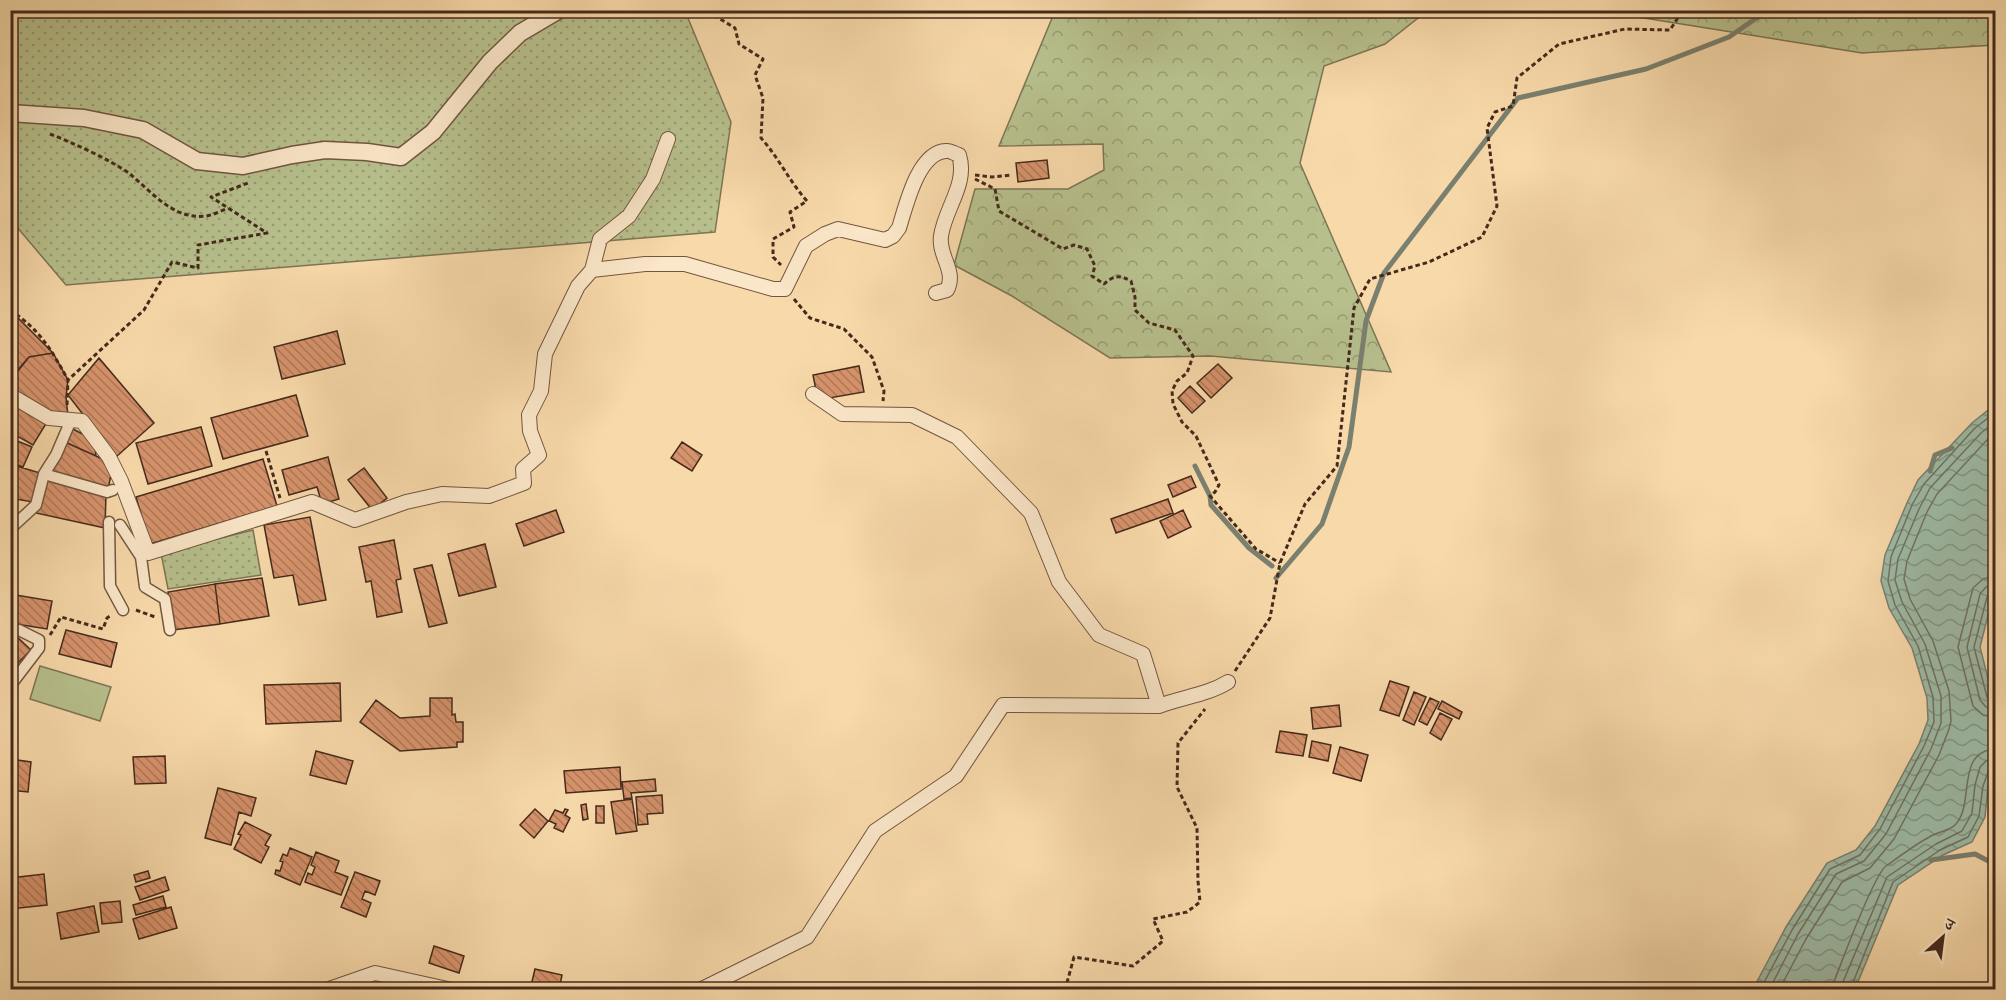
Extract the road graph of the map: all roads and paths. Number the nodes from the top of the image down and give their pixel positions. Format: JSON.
{"nodes":[{"id":1,"x":559,"y":10,"type":"edge"},
{"id":2,"x":715,"y":10,"type":"edge"},
{"id":3,"x":1683,"y":10,"type":"edge"},
{"id":4,"x":10,"y":113,"type":"edge"},
{"id":5,"x":39,"y":132,"type":"dead end"},
{"id":6,"x":668,"y":139,"type":"dead end"},
{"id":7,"x":961,"y":172,"type":"junction"},
{"id":8,"x":1011,"y":175,"type":"dead end"},
{"id":9,"x":249,"y":183,"type":"dead end"},
{"id":10,"x":228,"y":208,"type":"junction"},
{"id":11,"x":592,"y":270,"type":"junction"},
{"id":12,"x":785,"y":289,"type":"junction"},
{"id":13,"x":936,"y":293,"type":"dead end"},
{"id":14,"x":10,"y":310,"type":"edge"},
{"id":15,"x":68,"y":380,"type":"junction"},
{"id":16,"x":813,"y":394,"type":"dead end"},
{"id":17,"x":10,"y":396,"type":"edge"},
{"id":18,"x":882,"y":415,"type":"junction"},
{"id":19,"x":71,"y":420,"type":"junction"},
{"id":20,"x":266,"y":451,"type":"dead end"},
{"id":21,"x":44,"y":474,"type":"junction"},
{"id":22,"x":113,"y":490,"type":"dead end"},
{"id":23,"x":283,"y":510,"type":"junction"},
{"id":24,"x":10,"y":529,"type":"edge"},
{"id":25,"x":1280,"y":563,"type":"junction"},
{"id":26,"x":123,"y":610,"type":"junction"},
{"id":27,"x":10,"y":629,"type":"edge"},
{"id":28,"x":170,"y":630,"type":"joint"},
{"id":29,"x":39,"y":648,"type":"junction"},
{"id":30,"x":1228,"y":682,"type":"joint"},
{"id":31,"x":10,"y":686,"type":"edge"},
{"id":32,"x":1159,"y":706,"type":"junction"},
{"id":33,"x":1206,"y":708,"type":"dead end"},
{"id":34,"x":1065,"y":989,"type":"edge"},
{"id":35,"x":326,"y":990,"type":"edge"},
{"id":36,"x":452,"y":990,"type":"edge"},
{"id":37,"x":700,"y":990,"type":"edge"}],
"edges":[{"from":1,"to":4,"type":"street"},
{"from":2,"to":12,"type":"path"},
{"from":3,"to":25,"type":"path"},
{"from":5,"to":10,"type":"path"},
{"from":6,"to":11,"type":"street"},
{"from":7,"to":8,"type":"path"},
{"from":7,"to":12,"type":"street"},
{"from":7,"to":13,"type":"street"},
{"from":7,"to":25,"type":"path"},
{"from":9,"to":10,"type":"path"},
{"from":10,"to":15,"type":"path"},
{"from":11,"to":12,"type":"street"},
{"from":11,"to":23,"type":"street"},
{"from":12,"to":18,"type":"path"},
{"from":14,"to":15,"type":"path"},
{"from":15,"to":19,"type":"path"},
{"from":16,"to":18,"type":"street"},
{"from":17,"to":19,"type":"street"},
{"from":18,"to":32,"type":"street"},
{"from":19,"to":21,"type":"street"},
{"from":19,"to":23,"type":"street"},
{"from":20,"to":23,"type":"path"},
{"from":21,"to":22,"type":"street"},
{"from":21,"to":24,"type":"street"},
{"from":25,"to":30,"type":"path"},
{"from":26,"to":28,"type":"path"},
{"from":26,"to":28,"type":"street"},
{"from":26,"to":29,"type":"path"},
{"from":27,"to":29,"type":"street"},
{"from":29,"to":31,"type":"street"},
{"from":30,"to":32,"type":"street"},
{"from":32,"to":37,"type":"street"},
{"from":33,"to":34,"type":"path"},
{"from":35,"to":36,"type":"street"}]}
